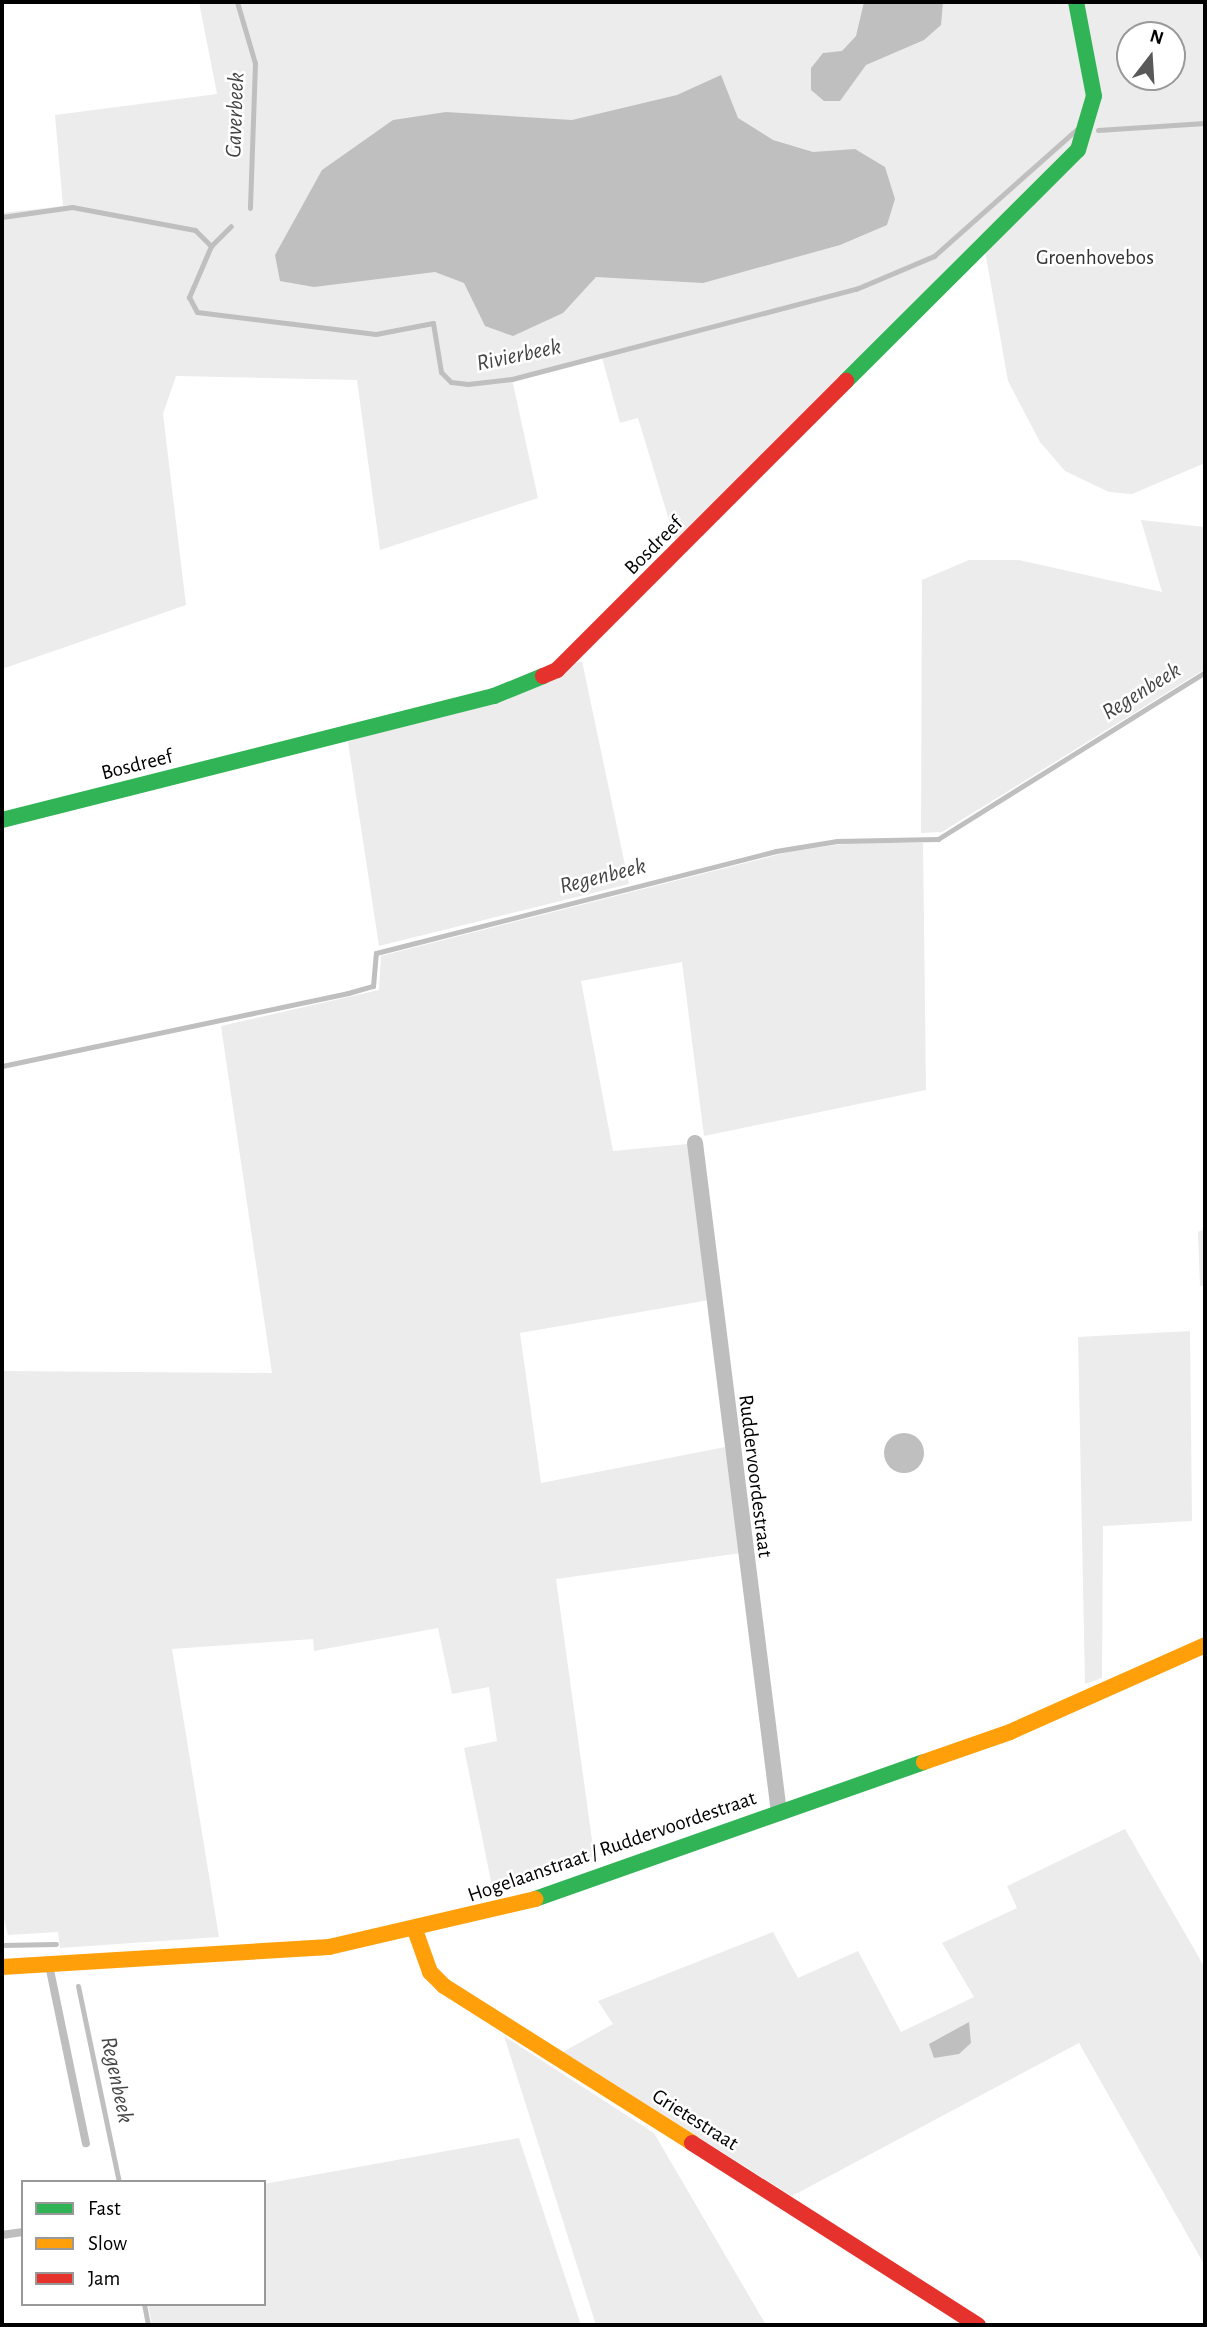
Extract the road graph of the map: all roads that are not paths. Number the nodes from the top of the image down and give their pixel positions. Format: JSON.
{"nodes":[{"id":1,"x":1076,"y":2,"type":"edge"},
{"id":2,"x":2,"y":820,"type":"edge"},
{"id":3,"x":695,"y":1143,"type":"dead end"},
{"id":4,"x":1205,"y":1645,"type":"edge"},
{"id":5,"x":779,"y":1813,"type":"junction"},
{"id":6,"x":415,"y":1930,"type":"junction"},
{"id":7,"x":49,"y":1965,"type":"junction"},
{"id":8,"x":2,"y":1967,"type":"edge"},
{"id":9,"x":86,"y":2143,"type":"dead end"},
{"id":10,"x":21,"y":2232,"type":"edge"},
{"id":11,"x":2,"y":2235,"type":"edge"},
{"id":12,"x":978,"y":2325,"type":"edge"}],
"edges":[{"from":1,"to":2,"type":"street","name":"Bosdreef"},
{"from":3,"to":5,"type":"street","name":"Ruddervoordestraat"},
{"from":4,"to":5,"type":"street","name":"Hogelaanstraat / Ruddervoordestraat"},
{"from":5,"to":6,"type":"street","name":"Hogelaanstraat / Ruddervoordestraat"},
{"from":6,"to":7,"type":"street","name":"Hogelaanstraat / Ruddervoordestraat"},
{"from":6,"to":12,"type":"street","name":"Grietestraat"},
{"from":7,"to":8,"type":"street","name":"Hogelaanstraat / Ruddervoordestraat"},
{"from":7,"to":9,"type":"lane"},
{"from":10,"to":11,"type":"lane"}]}
